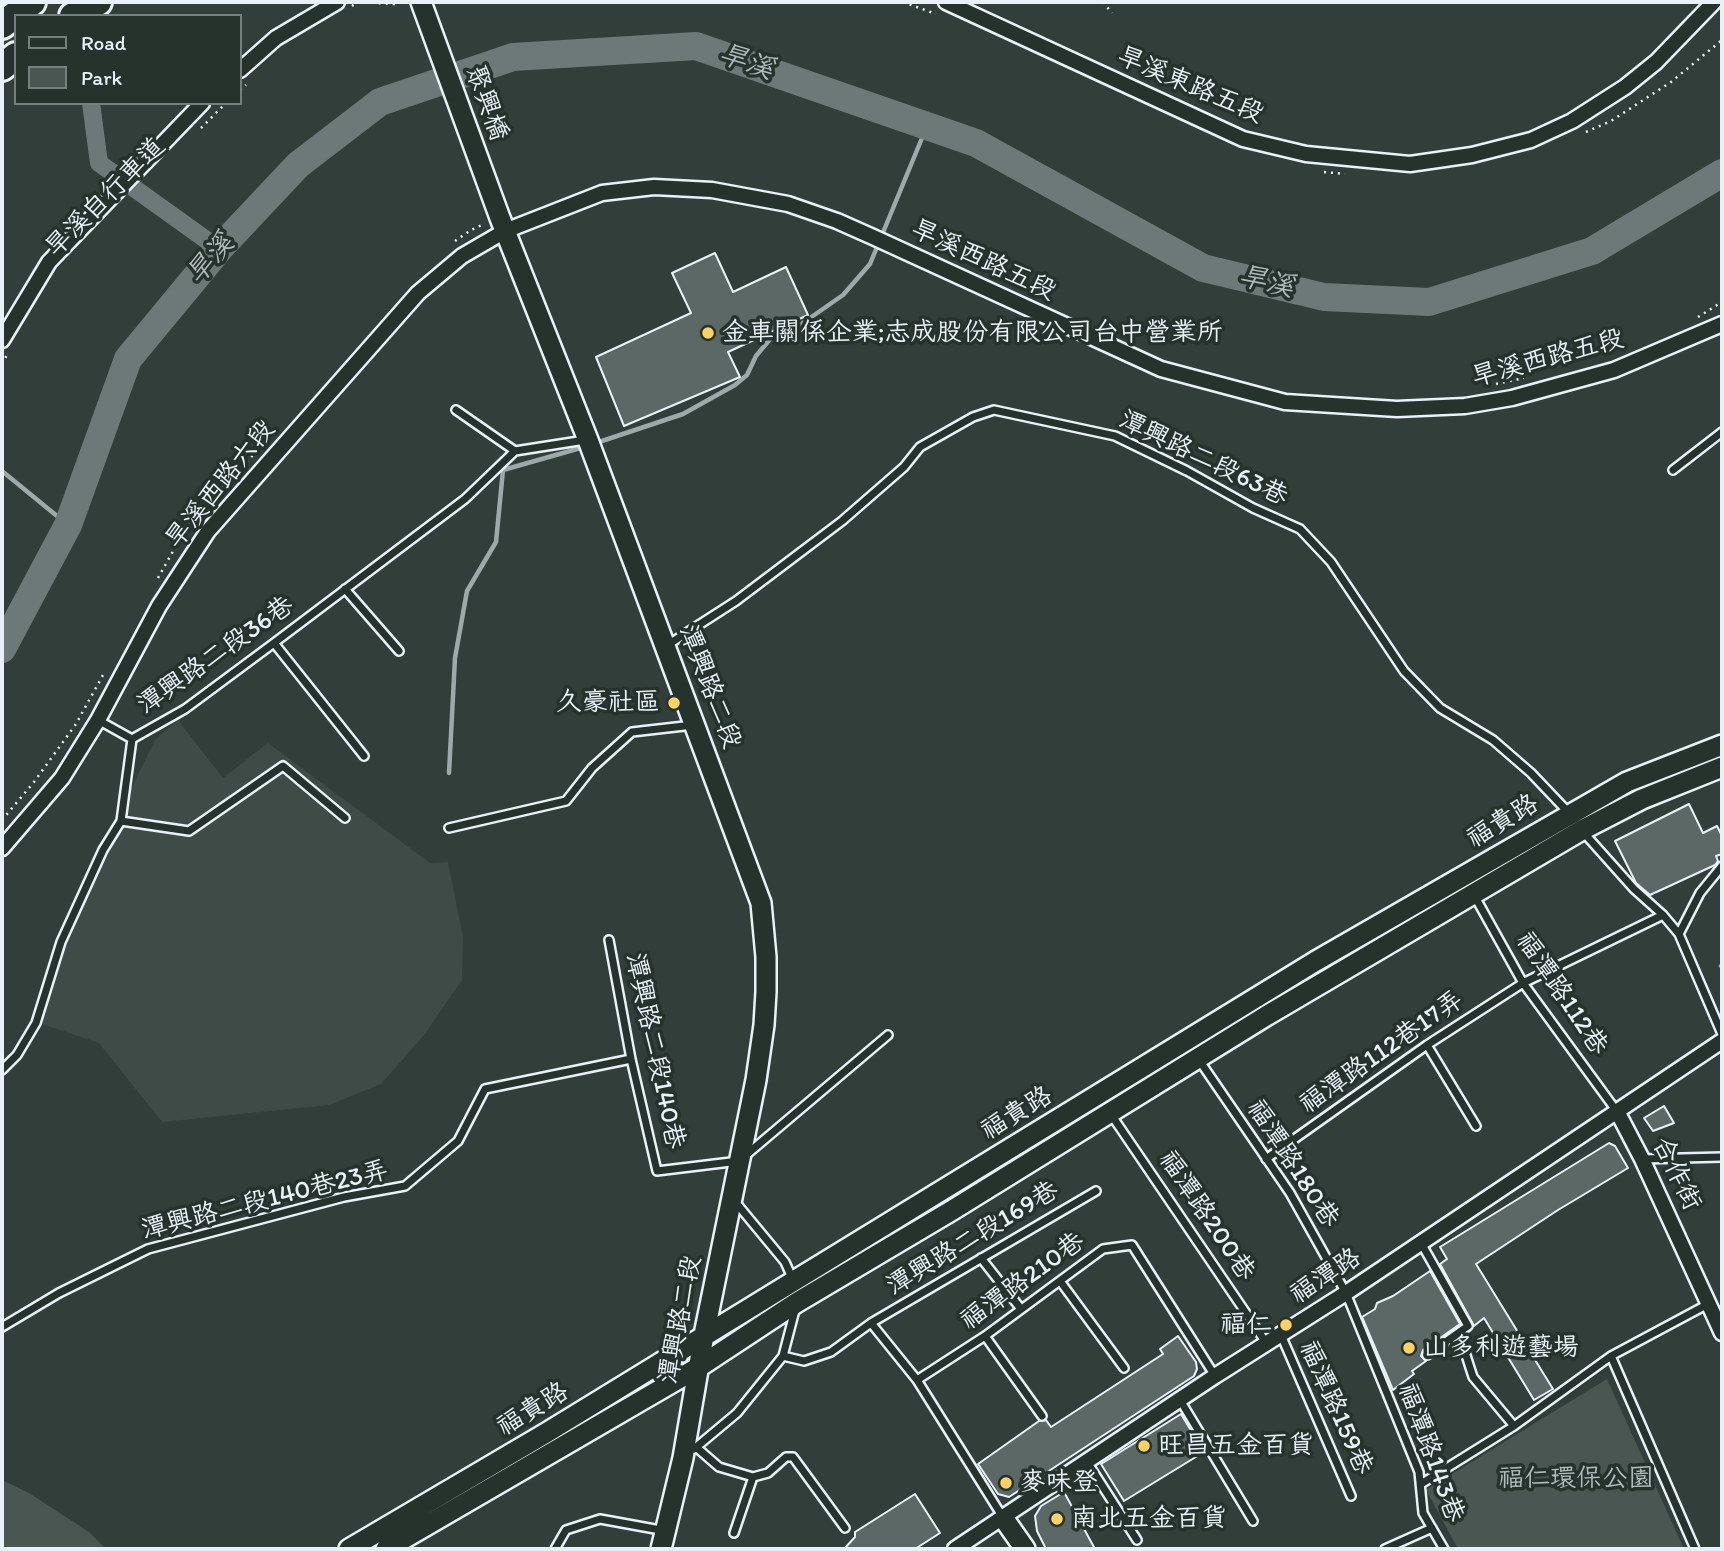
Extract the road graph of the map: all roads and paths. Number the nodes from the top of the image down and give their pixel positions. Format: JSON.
{"nodes":[{"id":1,"x":32,"y":2,"type":"edge"},
{"id":2,"x":98,"y":2,"type":"edge"},
{"id":3,"x":399,"y":2,"type":"edge"},
{"id":4,"x":903,"y":2,"type":"edge"},
{"id":5,"x":946,"y":2,"type":"edge"},
{"id":6,"x":1103,"y":2,"type":"edge"},
{"id":7,"x":1713,"y":2,"type":"edge"},
{"id":8,"x":422,"y":4,"type":"edge"},
{"id":9,"x":342,"y":5,"type":"edge"},
{"id":10,"x":1112,"y":13,"type":"dead end"},
{"id":11,"x":16,"y":14,"type":"edge"},
{"id":12,"x":77,"y":14,"type":"edge"},
{"id":13,"x":946,"y":18,"type":"dead end"},
{"id":14,"x":1722,"y":40,"type":"edge"},
{"id":15,"x":244,"y":76,"type":"edge"},
{"id":16,"x":200,"y":105,"type":"edge"},
{"id":17,"x":224,"y":105,"type":"edge"},
{"id":18,"x":199,"y":130,"type":"dead end"},
{"id":19,"x":1577,"y":136,"type":"dead end"},
{"id":20,"x":1318,"y":170,"type":"dead end"},
{"id":21,"x":1356,"y":174,"type":"dead end"},
{"id":22,"x":502,"y":224,"type":"junction"},
{"id":23,"x":1722,"y":302,"type":"edge"},
{"id":24,"x":1691,"y":320,"type":"dead end"},
{"id":25,"x":1722,"y":324,"type":"edge"},
{"id":26,"x":5,"y":346,"type":"edge"},
{"id":27,"x":2,"y":364,"type":"edge"},
{"id":28,"x":1523,"y":378,"type":"dead end"},
{"id":29,"x":1497,"y":384,"type":"dead end"},
{"id":30,"x":456,"y":410,"type":"dead end"},
{"id":31,"x":1722,"y":432,"type":"edge"},
{"id":32,"x":588,"y":440,"type":"junction"},
{"id":33,"x":515,"y":451,"type":"junction"},
{"id":34,"x":1673,"y":470,"type":"dead end"},
{"id":35,"x":345,"y":589,"type":"junction"},
{"id":36,"x":274,"y":643,"type":"junction"},
{"id":37,"x":666,"y":646,"type":"junction"},
{"id":38,"x":398,"y":651,"type":"dead end"},
{"id":39,"x":98,"y":720,"type":"junction"},
{"id":40,"x":694,"y":725,"type":"junction"},
{"id":41,"x":132,"y":739,"type":"junction"},
{"id":42,"x":1722,"y":745,"type":"edge"},
{"id":43,"x":364,"y":756,"type":"dead end"},
{"id":44,"x":1722,"y":767,"type":"edge"},
{"id":45,"x":1569,"y":813,"type":"junction"},
{"id":46,"x":345,"y":818,"type":"dead end"},
{"id":47,"x":121,"y":821,"type":"junction"},
{"id":48,"x":449,"y":828,"type":"dead end"},
{"id":49,"x":1582,"y":831,"type":"junction"},
{"id":50,"x":2,"y":848,"type":"edge"},
{"id":51,"x":1722,"y":866,"type":"edge"},
{"id":52,"x":1473,"y":895,"type":"junction"},
{"id":53,"x":1663,"y":915,"type":"junction"},
{"id":54,"x":1679,"y":933,"type":"junction"},
{"id":55,"x":609,"y":940,"type":"dead end"},
{"id":56,"x":1523,"y":983,"type":"junction"},
{"id":57,"x":1722,"y":1034,"type":"edge"},
{"id":58,"x":888,"y":1035,"type":"dead end"},
{"id":59,"x":1722,"y":1041,"type":"edge"},
{"id":60,"x":1427,"y":1045,"type":"junction"},
{"id":61,"x":631,"y":1059,"type":"junction"},
{"id":62,"x":1199,"y":1059,"type":"junction"},
{"id":63,"x":2,"y":1070,"type":"edge"},
{"id":64,"x":1109,"y":1112,"type":"junction"},
{"id":65,"x":1618,"y":1113,"type":"junction"},
{"id":66,"x":1476,"y":1126,"type":"dead end"},
{"id":67,"x":1722,"y":1157,"type":"edge"},
{"id":68,"x":1266,"y":1159,"type":"junction"},
{"id":69,"x":1642,"y":1159,"type":"junction"},
{"id":70,"x":739,"y":1161,"type":"junction"},
{"id":71,"x":1096,"y":1191,"type":"dead end"},
{"id":72,"x":734,"y":1193,"type":"junction"},
{"id":73,"x":1421,"y":1243,"type":"junction"},
{"id":74,"x":981,"y":1258,"type":"junction"},
{"id":75,"x":1060,"y":1280,"type":"junction"},
{"id":76,"x":793,"y":1281,"type":"junction"},
{"id":77,"x":1346,"y":1293,"type":"junction"},
{"id":78,"x":796,"y":1303,"type":"junction"},
{"id":79,"x":1710,"y":1303,"type":"junction"},
{"id":80,"x":1021,"y":1309,"type":"junction"},
{"id":81,"x":871,"y":1323,"type":"junction"},
{"id":82,"x":2,"y":1327,"type":"edge"},
{"id":83,"x":1722,"y":1333,"type":"edge"},
{"id":84,"x":704,"y":1335,"type":"junction"},
{"id":85,"x":1281,"y":1335,"type":"junction"},
{"id":86,"x":985,"y":1336,"type":"junction"},
{"id":87,"x":1267,"y":1344,"type":"junction"},
{"id":88,"x":1463,"y":1346,"type":"dead end"},
{"id":89,"x":1427,"y":1354,"type":"dead end"},
{"id":90,"x":783,"y":1356,"type":"junction"},
{"id":91,"x":1611,"y":1356,"type":"junction"},
{"id":92,"x":699,"y":1367,"type":"junction"},
{"id":93,"x":1125,"y":1368,"type":"dead end"},
{"id":94,"x":1215,"y":1376,"type":"junction"},
{"id":95,"x":917,"y":1380,"type":"junction"},
{"id":96,"x":1180,"y":1400,"type":"junction"},
{"id":97,"x":1042,"y":1416,"type":"dead end"},
{"id":98,"x":1514,"y":1426,"type":"junction"},
{"id":99,"x":689,"y":1452,"type":"junction"},
{"id":100,"x":1087,"y":1462,"type":"junction"},
{"id":101,"x":752,"y":1477,"type":"junction"},
{"id":102,"x":1420,"y":1485,"type":"junction"},
{"id":103,"x":1351,"y":1496,"type":"dead end"},
{"id":104,"x":1004,"y":1518,"type":"junction"},
{"id":105,"x":1253,"y":1521,"type":"dead end"},
{"id":106,"x":845,"y":1528,"type":"dead end"},
{"id":107,"x":1432,"y":1528,"type":"junction"},
{"id":108,"x":734,"y":1533,"type":"dead end"},
{"id":109,"x":664,"y":1540,"type":"edge"},
{"id":110,"x":1137,"y":1540,"type":"dead end"},
{"id":111,"x":349,"y":1549,"type":"edge"},
{"id":112,"x":386,"y":1549,"type":"edge"},
{"id":113,"x":555,"y":1549,"type":"edge"},
{"id":114,"x":955,"y":1549,"type":"edge"},
{"id":115,"x":1025,"y":1549,"type":"edge"},
{"id":116,"x":1385,"y":1549,"type":"edge"},
{"id":117,"x":1444,"y":1549,"type":"edge"},
{"id":118,"x":1695,"y":1549,"type":"edge"}],
"edges":[{"from":1,"to":11,"type":"highway"},
{"from":2,"to":12,"type":"highway"},
{"from":3,"to":9,"type":"path"},
{"from":4,"to":13,"type":"path"},
{"from":5,"to":7,"type":"street","name":"旱溪東路五段"},
{"from":6,"to":10,"type":"path"},
{"from":8,"to":22,"type":"street","name":"聚興橋"},
{"from":9,"to":15,"type":"street"},
{"from":14,"to":19,"type":"path"},
{"from":16,"to":26,"type":"street"},
{"from":17,"to":18,"type":"path","name":"旱溪自行車道"},
{"from":20,"to":21,"type":"path"},
{"from":22,"to":25,"type":"street","name":"旱溪西路五段"},
{"from":22,"to":32,"type":"street","name":"潭興路二段"},
{"from":22,"to":39,"type":"street","name":"旱溪西路六段"},
{"from":23,"to":24,"type":"path"},
{"from":26,"to":27,"type":"path"},
{"from":28,"to":29,"type":"path"},
{"from":30,"to":33,"type":"lane"},
{"from":31,"to":34,"type":"lane"},
{"from":32,"to":33,"type":"lane"},
{"from":32,"to":37,"type":"street","name":"潭興路二段"},
{"from":33,"to":35,"type":"lane","name":"潭興路二段36巷"},
{"from":35,"to":36,"type":"lane","name":"潭興路二段36巷"},
{"from":35,"to":38,"type":"lane"},
{"from":36,"to":41,"type":"lane","name":"潭興路二段36巷"},
{"from":36,"to":43,"type":"lane"},
{"from":37,"to":40,"type":"street","name":"潭興路二段"},
{"from":37,"to":45,"type":"lane","name":"潭興路二段63巷"},
{"from":39,"to":41,"type":"lane"},
{"from":39,"to":50,"type":"street","name":"旱溪西路六段"},
{"from":40,"to":48,"type":"lane"},
{"from":40,"to":70,"type":"street","name":"潭興路二段"},
{"from":41,"to":47,"type":"lane","name":"潭興路二段36巷"},
{"from":42,"to":45,"type":"street","name":"福貴路"},
{"from":44,"to":49,"type":"street","name":"福貴路"},
{"from":45,"to":49,"type":"lane","name":"潭興路二段63巷"},
{"from":45,"to":76,"type":"street","name":"福貴路"},
{"from":46,"to":47,"type":"lane"},
{"from":47,"to":63,"type":"lane","name":"潭興路二段36巷"},
{"from":49,"to":52,"type":"street","name":"福貴路"},
{"from":49,"to":53,"type":"lane","name":"潭興路二段63巷"},
{"from":51,"to":54,"type":"lane"},
{"from":52,"to":56,"type":"lane","name":"福潭路112巷"},
{"from":52,"to":62,"type":"street","name":"福貴路"},
{"from":53,"to":54,"type":"lane","name":"潭興路二段63巷"},
{"from":53,"to":56,"type":"lane","name":"福潭路112巷17弄"},
{"from":54,"to":57,"type":"lane","name":"潭興路二段63巷"},
{"from":55,"to":61,"type":"lane","name":"潭興路二段140巷"},
{"from":56,"to":60,"type":"lane","name":"福潭路112巷17弄"},
{"from":56,"to":65,"type":"lane","name":"福潭路112巷"},
{"from":58,"to":70,"type":"lane"},
{"from":59,"to":65,"type":"street","name":"福潭路"},
{"from":60,"to":66,"type":"lane"},
{"from":60,"to":68,"type":"lane","name":"福潭路112巷17弄"},
{"from":61,"to":70,"type":"lane","name":"潭興路二段140巷"},
{"from":61,"to":82,"type":"lane","name":"潭興路二段140巷23弄"},
{"from":62,"to":64,"type":"street","name":"福貴路"},
{"from":62,"to":68,"type":"lane","name":"福潭路180巷"},
{"from":64,"to":78,"type":"street","name":"福貴路"},
{"from":64,"to":87,"type":"lane","name":"福潭路200巷"},
{"from":65,"to":69,"type":"street","name":"合作街"},
{"from":65,"to":73,"type":"street","name":"福潭路"},
{"from":67,"to":69,"type":"lane"},
{"from":68,"to":77,"type":"lane","name":"福潭路180巷"},
{"from":69,"to":79,"type":"street","name":"合作街"},
{"from":70,"to":72,"type":"street","name":"潭興路二段"},
{"from":71,"to":74,"type":"lane","name":"潭興路二段169巷"},
{"from":72,"to":76,"type":"lane"},
{"from":72,"to":84,"type":"street","name":"潭興路二段"},
{"from":73,"to":77,"type":"street","name":"福潭路"},
{"from":73,"to":89,"type":"lane"},
{"from":74,"to":80,"type":"lane"},
{"from":74,"to":81,"type":"lane","name":"潭興路二段169巷"},
{"from":75,"to":80,"type":"lane","name":"福潭路210巷"},
{"from":75,"to":93,"type":"lane"},
{"from":75,"to":94,"type":"lane","name":"福潭路210巷"},
{"from":76,"to":84,"type":"street","name":"福貴路"},
{"from":77,"to":85,"type":"street","name":"福潭路"},
{"from":77,"to":102,"type":"lane","name":"福潭路143巷"},
{"from":78,"to":90,"type":"lane"},
{"from":78,"to":92,"type":"street","name":"福貴路"},
{"from":79,"to":83,"type":"street","name":"合作街"},
{"from":79,"to":91,"type":"lane"},
{"from":80,"to":86,"type":"lane","name":"福潭路210巷"},
{"from":81,"to":90,"type":"lane","name":"潭興路二段169巷"},
{"from":81,"to":95,"type":"lane"},
{"from":84,"to":92,"type":"street","name":"潭興路二段"},
{"from":84,"to":111,"type":"street","name":"福貴路"},
{"from":85,"to":87,"type":"street","name":"福潭路"},
{"from":85,"to":103,"type":"lane","name":"福潭路159巷"},
{"from":86,"to":95,"type":"lane","name":"福潭路210巷"},
{"from":86,"to":97,"type":"lane"},
{"from":87,"to":94,"type":"street","name":"福潭路"},
{"from":88,"to":98,"type":"lane"},
{"from":90,"to":99,"type":"lane"},
{"from":91,"to":98,"type":"lane"},
{"from":91,"to":118,"type":"lane"},
{"from":92,"to":99,"type":"street","name":"潭興路二段"},
{"from":92,"to":112,"type":"street","name":"福貴路"},
{"from":94,"to":96,"type":"street","name":"福潭路"},
{"from":95,"to":104,"type":"lane"},
{"from":96,"to":100,"type":"street","name":"福潭路"},
{"from":96,"to":105,"type":"lane"},
{"from":98,"to":102,"type":"lane"},
{"from":99,"to":101,"type":"lane"},
{"from":99,"to":109,"type":"street","name":"潭興路二段"},
{"from":100,"to":104,"type":"street","name":"福潭路"},
{"from":100,"to":110,"type":"lane"},
{"from":101,"to":106,"type":"lane"},
{"from":101,"to":108,"type":"lane"},
{"from":102,"to":107,"type":"lane","name":"福潭路143巷"},
{"from":104,"to":114,"type":"street","name":"福潭路"},
{"from":104,"to":115,"type":"street"},
{"from":107,"to":116,"type":"lane"},
{"from":107,"to":117,"type":"lane","name":"福潭路143巷"},
{"from":109,"to":113,"type":"lane"}]}
